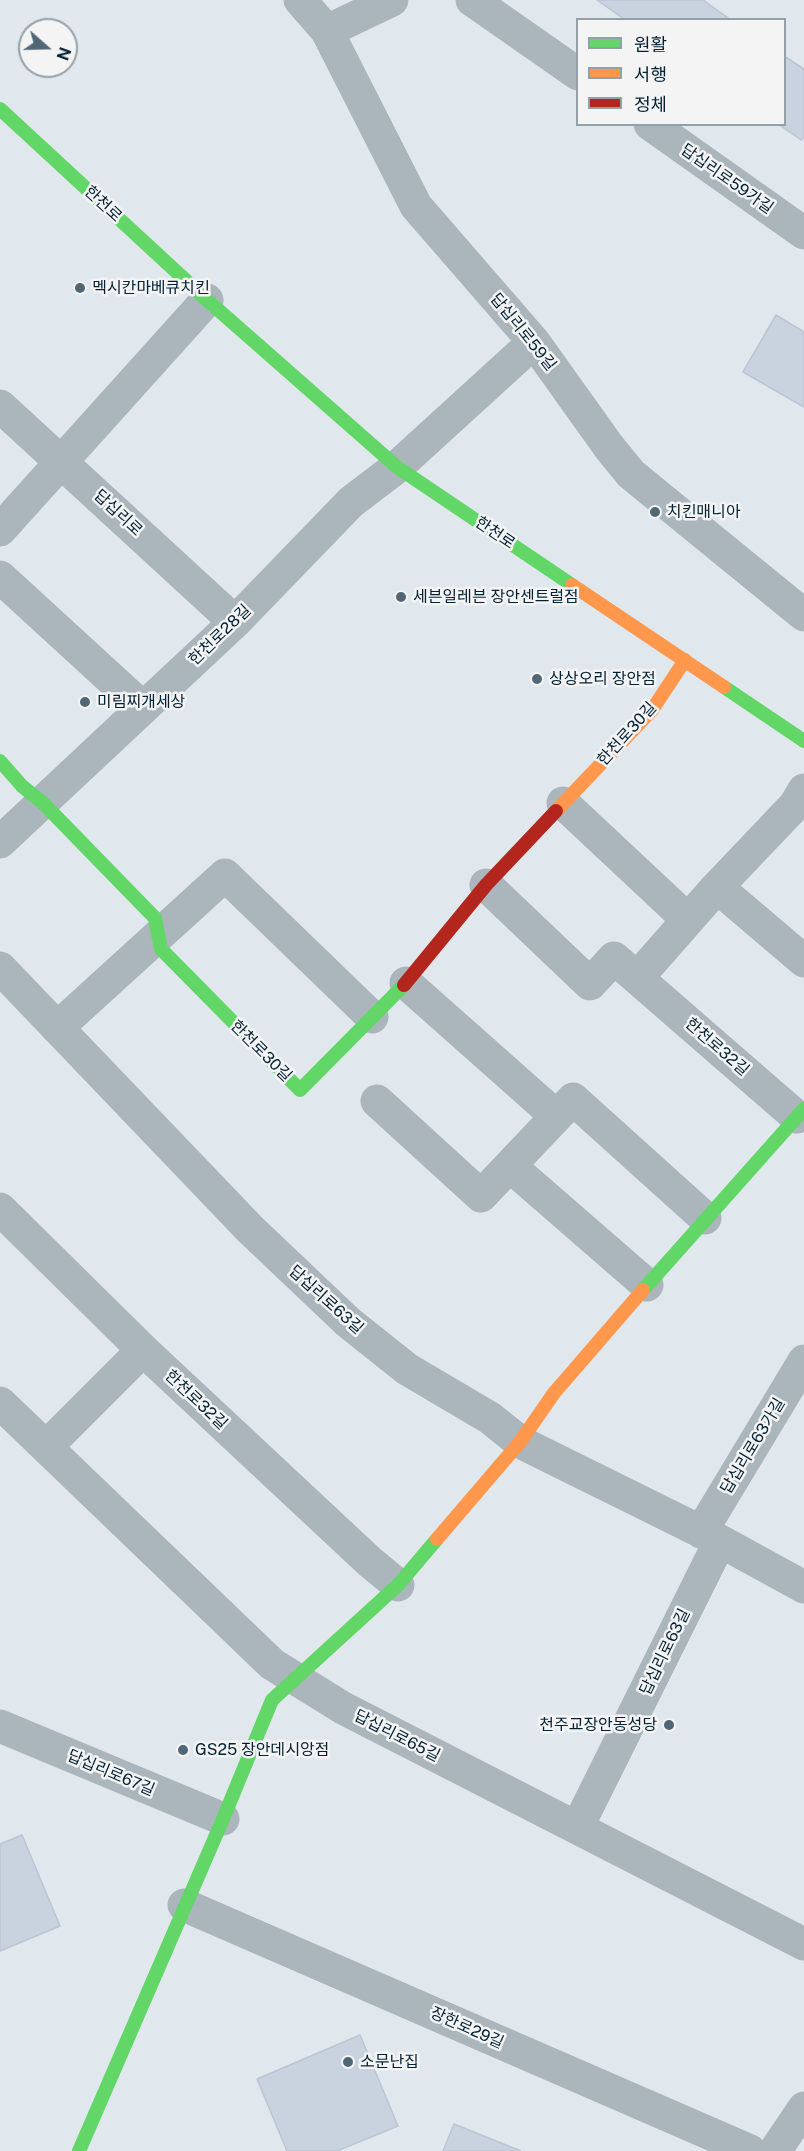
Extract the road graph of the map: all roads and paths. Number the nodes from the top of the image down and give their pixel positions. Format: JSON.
{"nodes":[{"id":1,"x":300,"y":0,"type":"edge"},
{"id":2,"x":392,"y":0,"type":"edge"},
{"id":3,"x":472,"y":0,"type":"edge"},
{"id":4,"x":327,"y":31,"type":"junction"},
{"id":5,"x":576,"y":73,"type":"edge"},
{"id":6,"x":0,"y":109,"type":"edge"},
{"id":7,"x":653,"y":126,"type":"edge"},
{"id":8,"x":804,"y":233,"type":"edge"},
{"id":9,"x":207,"y":300,"type":"junction"},
{"id":10,"x":534,"y":342,"type":"junction"},
{"id":11,"x":0,"y":406,"type":"edge"},
{"id":12,"x":61,"y":460,"type":"junction"},
{"id":13,"x":397,"y":466,"type":"junction"},
{"id":14,"x":0,"y":530,"type":"edge"},
{"id":15,"x":0,"y":577,"type":"edge"},
{"id":16,"x":804,"y":615,"type":"edge"},
{"id":17,"x":235,"y":622,"type":"junction"},
{"id":18,"x":685,"y":660,"type":"junction"},
{"id":19,"x":143,"y":708,"type":"junction"},
{"id":20,"x":804,"y":741,"type":"edge"},
{"id":21,"x":0,"y":761,"type":"edge"},
{"id":22,"x":804,"y":790,"type":"edge"},
{"id":23,"x":43,"y":803,"type":"junction"},
{"id":24,"x":563,"y":803,"type":"junction"},
{"id":25,"x":0,"y":842,"type":"edge"},
{"id":26,"x":486,"y":885,"type":"junction"},
{"id":27,"x":717,"y":887,"type":"junction"},
{"id":28,"x":688,"y":920,"type":"junction"},
{"id":29,"x":158,"y":934,"type":"junction"},
{"id":30,"x":804,"y":961,"type":"edge"},
{"id":31,"x":0,"y":968,"type":"edge"},
{"id":32,"x":637,"y":978,"type":"junction"},
{"id":33,"x":406,"y":983,"type":"junction"},
{"id":34,"x":372,"y":1017,"type":"junction"},
{"id":35,"x":57,"y":1028,"type":"junction"},
{"id":36,"x":377,"y":1101,"type":"dead end"},
{"id":37,"x":565,"y":1107,"type":"junction"},
{"id":38,"x":800,"y":1113,"type":"edge"},
{"id":39,"x":510,"y":1166,"type":"junction"},
{"id":40,"x":0,"y":1209,"type":"edge"},
{"id":41,"x":705,"y":1218,"type":"junction"},
{"id":42,"x":647,"y":1286,"type":"junction"},
{"id":43,"x":143,"y":1350,"type":"junction"},
{"id":44,"x":804,"y":1360,"type":"edge"},
{"id":45,"x":0,"y":1403,"type":"edge"},
{"id":46,"x":520,"y":1442,"type":"junction"},
{"id":47,"x":46,"y":1448,"type":"junction"},
{"id":48,"x":711,"y":1537,"type":"junction"},
{"id":49,"x":398,"y":1584,"type":"junction"},
{"id":50,"x":804,"y":1587,"type":"edge"},
{"id":51,"x":296,"y":1679,"type":"junction"},
{"id":52,"x":0,"y":1726,"type":"edge"},
{"id":53,"x":223,"y":1819,"type":"junction"},
{"id":54,"x":578,"y":1828,"type":"junction"},
{"id":55,"x":184,"y":1905,"type":"junction"},
{"id":56,"x":804,"y":1944,"type":"edge"},
{"id":57,"x":804,"y":2108,"type":"edge"},
{"id":58,"x":79,"y":2151,"type":"edge"},
{"id":59,"x":750,"y":2151,"type":"edge"},
{"id":60,"x":775,"y":2151,"type":"edge"}],
"edges":[{"from":1,"to":4,"type":"street","name":"답십리로59길"},
{"from":2,"to":4,"type":"street"},
{"from":3,"to":5,"type":"street"},
{"from":4,"to":10,"type":"street","name":"답십리로59길"},
{"from":6,"to":9,"type":"street","name":"한천로"},
{"from":7,"to":8,"type":"street","name":"답십리로59가길"},
{"from":9,"to":12,"type":"street"},
{"from":9,"to":13,"type":"street","name":"한천로"},
{"from":10,"to":13,"type":"street","name":"한천로28길"},
{"from":10,"to":16,"type":"street","name":"답십리로59길"},
{"from":11,"to":12,"type":"street","name":"답십리로"},
{"from":12,"to":14,"type":"street"},
{"from":12,"to":17,"type":"street","name":"답십리로"},
{"from":13,"to":17,"type":"street","name":"한천로28길"},
{"from":13,"to":18,"type":"street","name":"한천로"},
{"from":15,"to":19,"type":"street"},
{"from":17,"to":19,"type":"street","name":"한천로28길"},
{"from":18,"to":20,"type":"street","name":"한천로"},
{"from":18,"to":24,"type":"street","name":"한천로30길"},
{"from":19,"to":23,"type":"street","name":"한천로28길"},
{"from":21,"to":23,"type":"street"},
{"from":22,"to":27,"type":"street"},
{"from":23,"to":25,"type":"street","name":"한천로28길"},
{"from":23,"to":29,"type":"street","name":"한천로30길"},
{"from":24,"to":26,"type":"street","name":"한천로30길"},
{"from":24,"to":28,"type":"street"},
{"from":26,"to":32,"type":"street"},
{"from":26,"to":33,"type":"street","name":"한천로30길"},
{"from":27,"to":28,"type":"street"},
{"from":27,"to":30,"type":"street"},
{"from":28,"to":32,"type":"street"},
{"from":29,"to":34,"type":"street"},
{"from":29,"to":34,"type":"street","name":"한천로30길"},
{"from":29,"to":35,"type":"street"},
{"from":31,"to":35,"type":"street","name":"답십리로63길"},
{"from":32,"to":38,"type":"street","name":"한천로32길"},
{"from":33,"to":34,"type":"street","name":"한천로30길"},
{"from":33,"to":37,"type":"street"},
{"from":35,"to":46,"type":"street","name":"답십리로63길"},
{"from":36,"to":39,"type":"street"},
{"from":37,"to":39,"type":"street"},
{"from":37,"to":41,"type":"street"},
{"from":38,"to":41,"type":"street","name":"한천로32길"},
{"from":39,"to":42,"type":"street"},
{"from":40,"to":43,"type":"street","name":"한천로32길"},
{"from":41,"to":42,"type":"street","name":"한천로32길"},
{"from":42,"to":46,"type":"street","name":"한천로32길"},
{"from":43,"to":47,"type":"street"},
{"from":43,"to":49,"type":"street","name":"한천로32길"},
{"from":44,"to":48,"type":"street","name":"답십리로63가길"},
{"from":45,"to":47,"type":"street","name":"답십리로65길"},
{"from":46,"to":48,"type":"street","name":"답십리로63길"},
{"from":46,"to":49,"type":"street","name":"한천로32길"},
{"from":47,"to":51,"type":"street","name":"답십리로65길"},
{"from":48,"to":50,"type":"street","name":"답십리로63길"},
{"from":48,"to":54,"type":"street","name":"답십리로63길"},
{"from":49,"to":51,"type":"street","name":"한천로32길"},
{"from":51,"to":53,"type":"street"},
{"from":51,"to":54,"type":"street","name":"답십리로65길"},
{"from":52,"to":53,"type":"street","name":"답십리로67길"},
{"from":53,"to":55,"type":"street"},
{"from":54,"to":56,"type":"street","name":"답십리로65길"},
{"from":55,"to":58,"type":"street"},
{"from":55,"to":59,"type":"street","name":"장한로29길"},
{"from":57,"to":60,"type":"street"}]}
